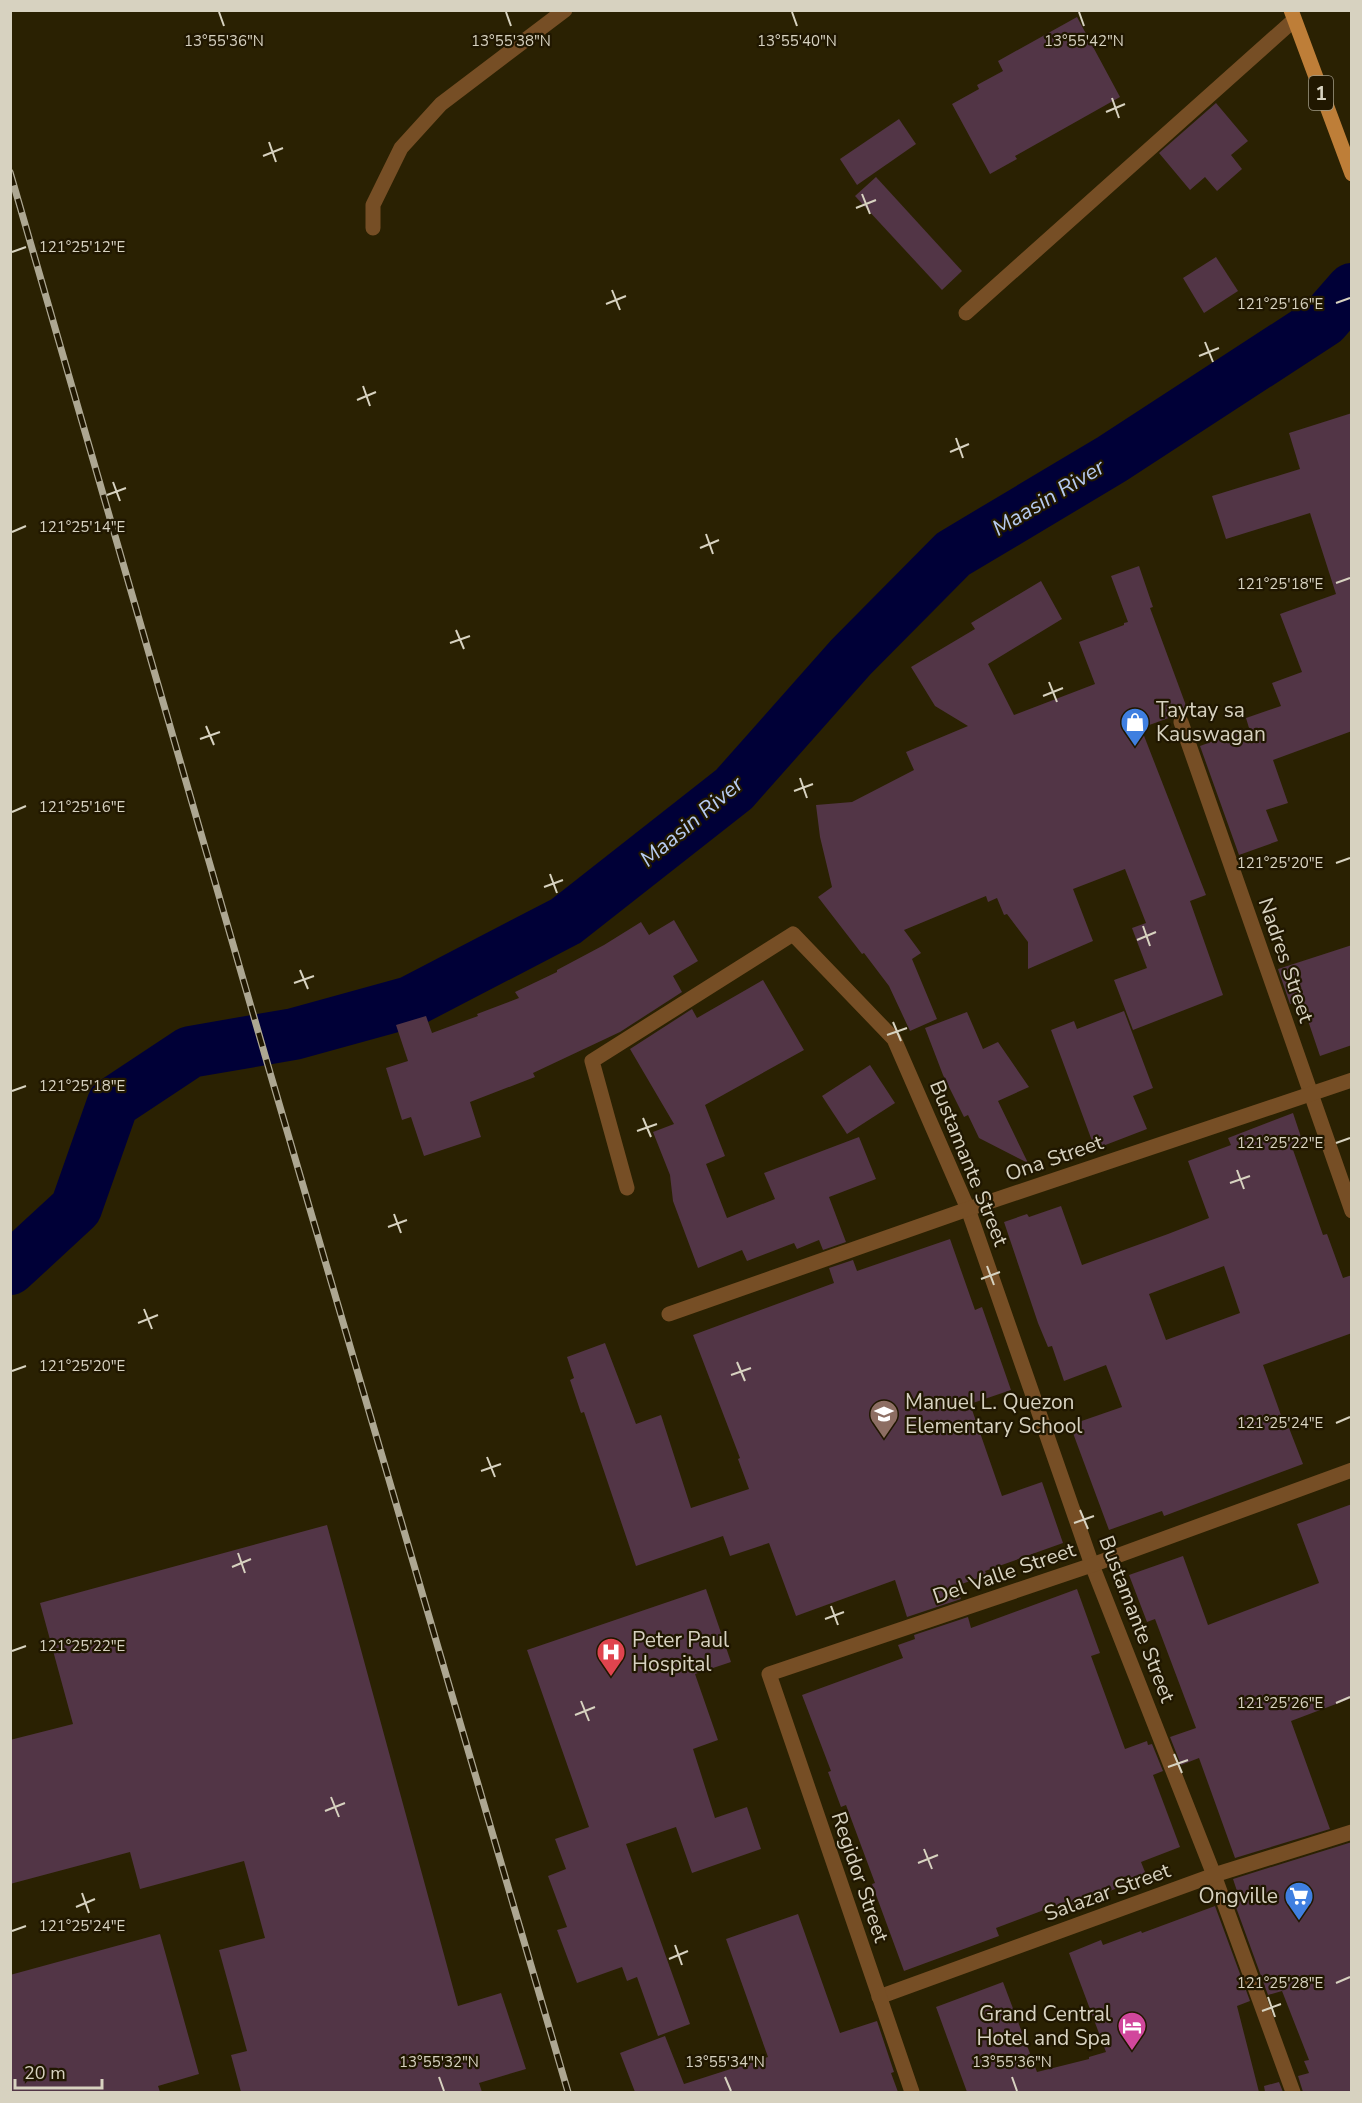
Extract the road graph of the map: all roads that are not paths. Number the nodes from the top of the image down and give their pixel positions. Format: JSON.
{"nodes":[{"id":1,"x":565,"y":10,"type":"edge"},
{"id":2,"x":1293,"y":15,"type":"edge"},
{"id":3,"x":1352,"y":174,"type":"edge"},
{"id":4,"x":373,"y":228,"type":"dead end"},
{"id":5,"x":966,"y":313,"type":"dead end"},
{"id":6,"x":1181,"y":722,"type":"dead end"},
{"id":7,"x":1352,"y":1080,"type":"edge"},
{"id":8,"x":1310,"y":1094,"type":"junction"},
{"id":9,"x":627,"y":1188,"type":"dead end"},
{"id":10,"x":968,"y":1209,"type":"junction"},
{"id":11,"x":1352,"y":1211,"type":"edge"},
{"id":12,"x":669,"y":1314,"type":"dead end"},
{"id":13,"x":1352,"y":1470,"type":"edge"},
{"id":14,"x":1092,"y":1565,"type":"junction"},
{"id":15,"x":769,"y":1674,"type":"joint"},
{"id":16,"x":1352,"y":1832,"type":"edge"},
{"id":17,"x":1214,"y":1875,"type":"junction"},
{"id":18,"x":879,"y":1997,"type":"junction"},
{"id":19,"x":912,"y":2092,"type":"edge"},
{"id":20,"x":1293,"y":2092,"type":"edge"}],
"edges":[{"from":1,"to":4,"type":"street"},
{"from":2,"to":3,"type":"main road","number":"1"},
{"from":2,"to":5,"type":"street"},
{"from":6,"to":8,"type":"street","name":"Nadres Street"},
{"from":7,"to":8,"type":"street","name":"Ona Street"},
{"from":8,"to":10,"type":"street","name":"Ona Street"},
{"from":8,"to":11,"type":"street","name":"Nadres Street"},
{"from":9,"to":10,"type":"street","name":"Bustamante Street"},
{"from":10,"to":12,"type":"street","name":"Ona Street"},
{"from":10,"to":14,"type":"street","name":"Bustamante Street"},
{"from":13,"to":14,"type":"street","name":"Del Valle Street"},
{"from":14,"to":15,"type":"street","name":"Del Valle Street"},
{"from":14,"to":17,"type":"street","name":"Bustamante Street"},
{"from":15,"to":18,"type":"street","name":"Regidor Street"},
{"from":16,"to":17,"type":"street","name":"Salazar Street"},
{"from":17,"to":18,"type":"street","name":"Salazar Street"},
{"from":17,"to":20,"type":"street","name":"Bustamante Street"},
{"from":18,"to":19,"type":"street","name":"Regidor Street"}]}
